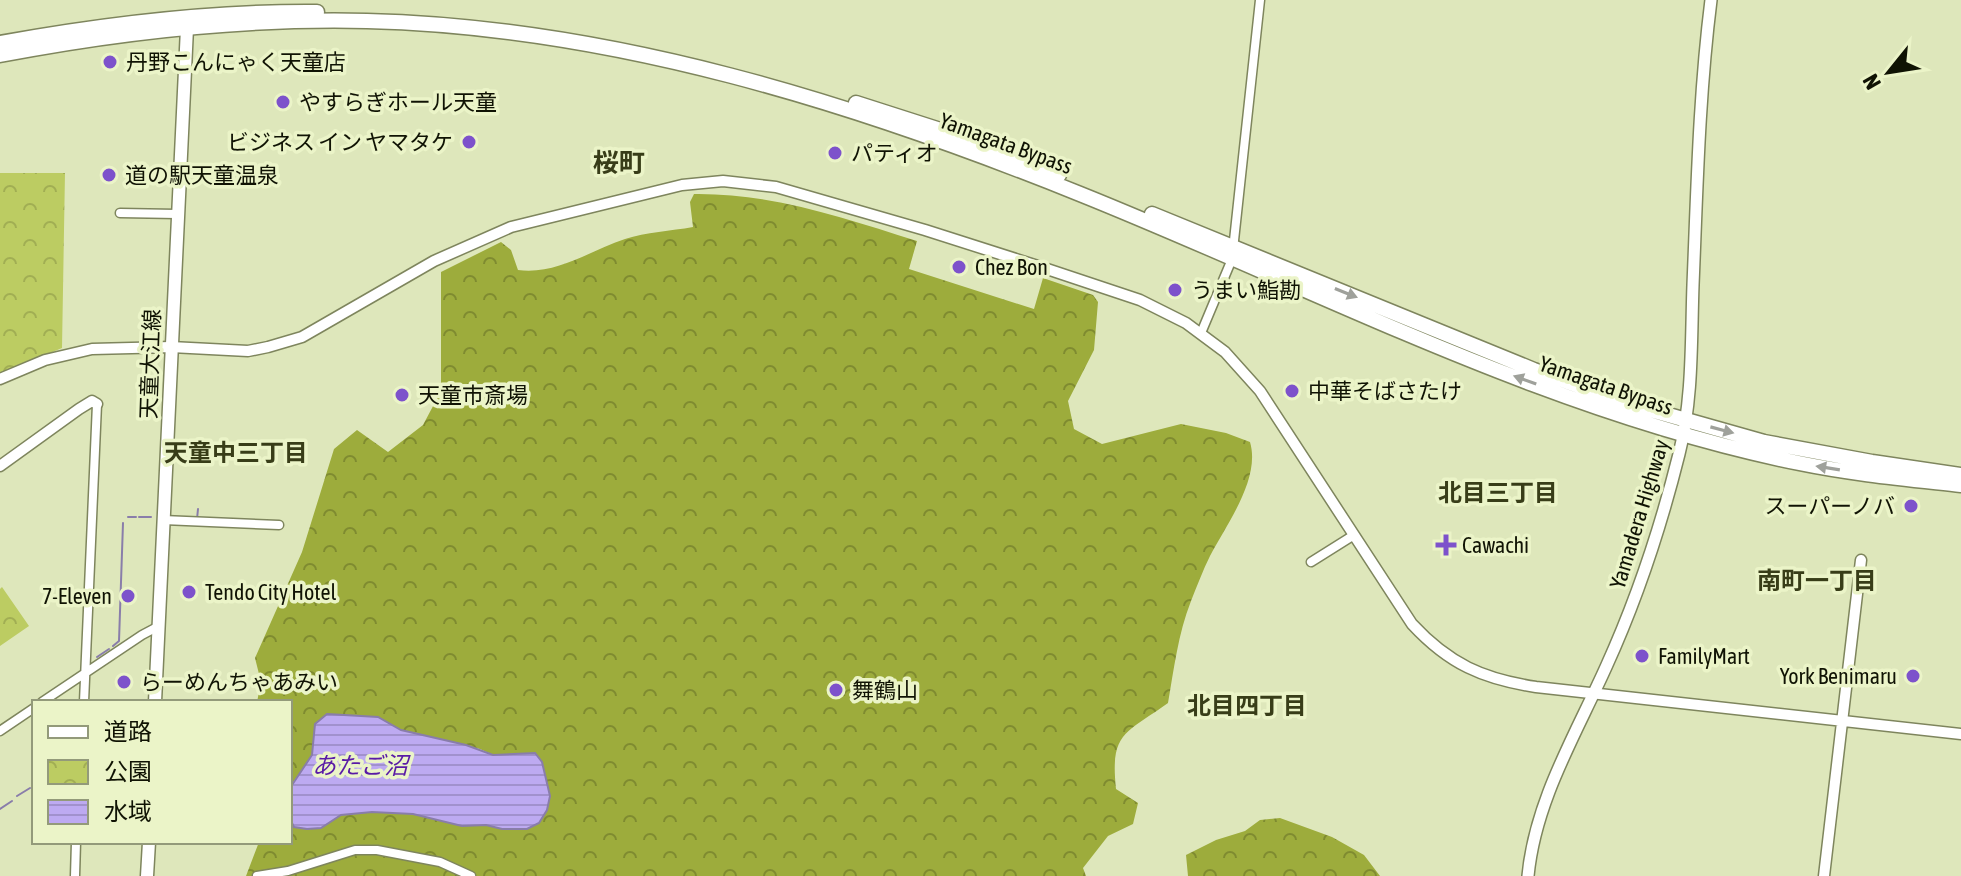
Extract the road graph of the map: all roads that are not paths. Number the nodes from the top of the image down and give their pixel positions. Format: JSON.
{"nodes":[{"id":1,"x":1260,"y":0,"type":"edge"},
{"id":2,"x":1711,"y":0,"type":"edge"},
{"id":3,"x":187,"y":28,"type":"junction"},
{"id":4,"x":0,"y":43,"type":"edge"},
{"id":5,"x":0,"y":55,"type":"edge"},
{"id":6,"x":120,"y":213,"type":"dead end"},
{"id":7,"x":177,"y":214,"type":"junction"},
{"id":8,"x":1233,"y":254,"type":"junction"},
{"id":9,"x":1201,"y":333,"type":"junction"},
{"id":10,"x":171,"y":347,"type":"junction"},
{"id":11,"x":0,"y":379,"type":"edge"},
{"id":12,"x":97,"y":404,"type":"joint"},
{"id":13,"x":1685,"y":427,"type":"junction"},
{"id":14,"x":0,"y":466,"type":"edge"},
{"id":15,"x":1961,"y":475,"type":"edge"},
{"id":16,"x":1961,"y":485,"type":"edge"},
{"id":17,"x":163,"y":520,"type":"junction"},
{"id":18,"x":279,"y":525,"type":"dead end"},
{"id":19,"x":1354,"y":535,"type":"junction"},
{"id":20,"x":1861,"y":560,"type":"dead end"},
{"id":21,"x":1311,"y":562,"type":"dead end"},
{"id":22,"x":159,"y":626,"type":"junction"},
{"id":23,"x":87,"y":672,"type":"junction"},
{"id":24,"x":1594,"y":693,"type":"junction"},
{"id":25,"x":45,"y":700,"type":"edge"},
{"id":26,"x":84,"y":700,"type":"edge"},
{"id":27,"x":155,"y":700,"type":"edge"},
{"id":28,"x":32,"y":709,"type":"edge"},
{"id":29,"x":1843,"y":719,"type":"junction"},
{"id":30,"x":0,"y":731,"type":"edge"},
{"id":31,"x":1961,"y":734,"type":"edge"},
{"id":32,"x":76,"y":844,"type":"edge"},
{"id":33,"x":149,"y":844,"type":"edge"},
{"id":34,"x":75,"y":876,"type":"edge"},
{"id":35,"x":147,"y":876,"type":"edge"},
{"id":36,"x":257,"y":876,"type":"edge"},
{"id":37,"x":471,"y":876,"type":"edge"},
{"id":38,"x":1528,"y":876,"type":"edge"},
{"id":39,"x":1824,"y":876,"type":"edge"}],
"edges":[{"from":1,"to":8,"type":"street"},
{"from":2,"to":13,"type":"main road","name":"Yamadera Highway"},
{"from":3,"to":5,"type":"highway","name":"Yamagata Bypass"},
{"from":3,"to":7,"type":"main road","name":"天童大江線"},
{"from":3,"to":8,"type":"highway","name":"Yamagata Bypass"},
{"from":4,"to":8,"type":"highway","name":"Yamagata Bypass"},
{"from":6,"to":7,"type":"street"},
{"from":7,"to":10,"type":"main road","name":"天童大江線"},
{"from":8,"to":9,"type":"street"},
{"from":8,"to":13,"type":"highway","name":"Yamagata Bypass"},
{"from":9,"to":10,"type":"street"},
{"from":9,"to":19,"type":"street"},
{"from":10,"to":11,"type":"street"},
{"from":10,"to":17,"type":"main road","name":"天童大江線"},
{"from":12,"to":14,"type":"street"},
{"from":12,"to":23,"type":"street"},
{"from":13,"to":15,"type":"highway","name":"Yamagata Bypass","one_way":true},
{"from":16,"to":13,"type":"highway","name":"Yamagata Bypass","one_way":true},
{"from":13,"to":24,"type":"main road","name":"Yamadera Highway"},
{"from":17,"to":18,"type":"street"},
{"from":17,"to":22,"type":"main road","name":"天童大江線"},
{"from":19,"to":21,"type":"street"},
{"from":19,"to":24,"type":"street"},
{"from":20,"to":29,"type":"street"},
{"from":22,"to":23,"type":"street"},
{"from":22,"to":27,"type":"main road","name":"天童大江線"},
{"from":23,"to":25,"type":"street"},
{"from":23,"to":26,"type":"street"},
{"from":24,"to":29,"type":"street"},
{"from":24,"to":38,"type":"main road","name":"Yamadera Highway"},
{"from":28,"to":30,"type":"street"},
{"from":29,"to":31,"type":"street"},
{"from":29,"to":39,"type":"street"},
{"from":32,"to":34,"type":"street"},
{"from":33,"to":35,"type":"main road"},
{"from":36,"to":37,"type":"street"}]}
